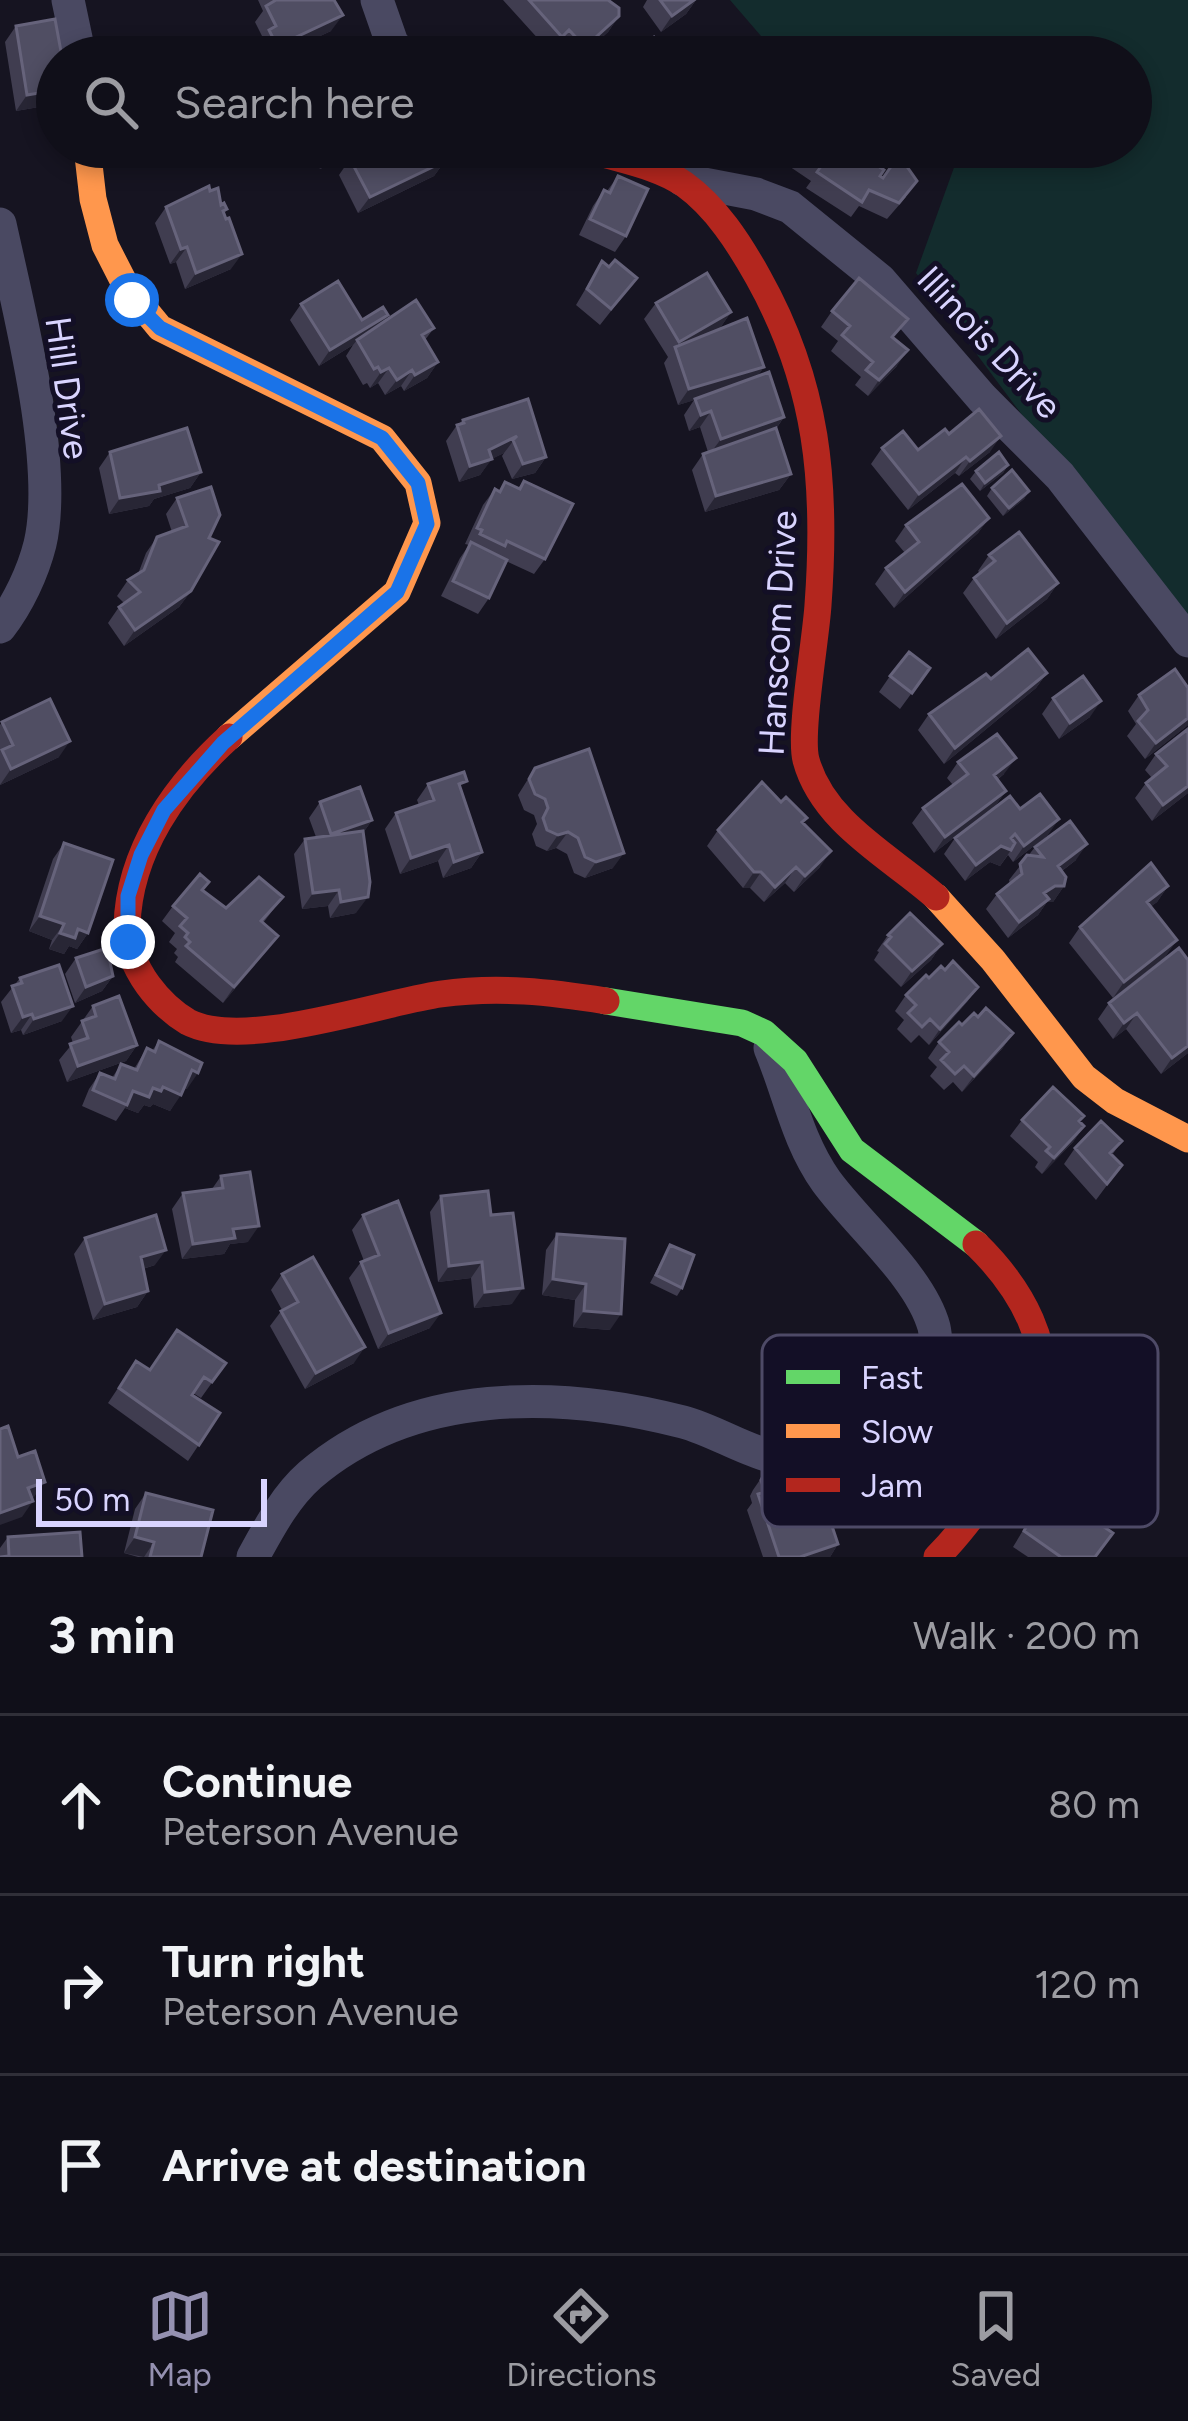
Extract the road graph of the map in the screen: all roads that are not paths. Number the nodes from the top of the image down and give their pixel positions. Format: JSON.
{"nodes":[{"id":1,"x":68,"y":0,"type":"edge"},
{"id":2,"x":377,"y":0,"type":"edge"},
{"id":3,"x":76,"y":36,"type":"edge"},
{"id":4,"x":390,"y":36,"type":"edge"},
{"id":5,"x":89,"y":168,"type":"edge"},
{"id":6,"x":645,"y":168,"type":"edge"},
{"id":7,"x":675,"y":178,"type":"junction"},
{"id":8,"x":0,"y":224,"type":"edge"},
{"id":9,"x":0,"y":627,"type":"edge"},
{"id":10,"x":1188,"y":641,"type":"edge"},
{"id":11,"x":762,"y":1029,"type":"junction"},
{"id":12,"x":1188,"y":1139,"type":"edge"},
{"id":13,"x":935,"y":1335,"type":"edge"},
{"id":14,"x":1035,"y":1335,"type":"edge"},
{"id":15,"x":762,"y":1453,"type":"edge"},
{"id":16,"x":962,"y":1527,"type":"edge"},
{"id":17,"x":254,"y":1557,"type":"edge"},
{"id":18,"x":937,"y":1557,"type":"edge"}],
"edges":[{"from":1,"to":3,"type":"street"},
{"from":2,"to":4,"type":"street"},
{"from":5,"to":11,"type":"street"},
{"from":6,"to":7,"type":"street","name":"Hanscom Drive"},
{"from":7,"to":10,"type":"street","name":"Illinois Drive"},
{"from":7,"to":12,"type":"street","name":"Hanscom Drive"},
{"from":8,"to":9,"type":"street","name":"Hill Drive"},
{"from":11,"to":13,"type":"street"},
{"from":11,"to":14,"type":"street"},
{"from":15,"to":17,"type":"street"},
{"from":16,"to":18,"type":"street"}]}
